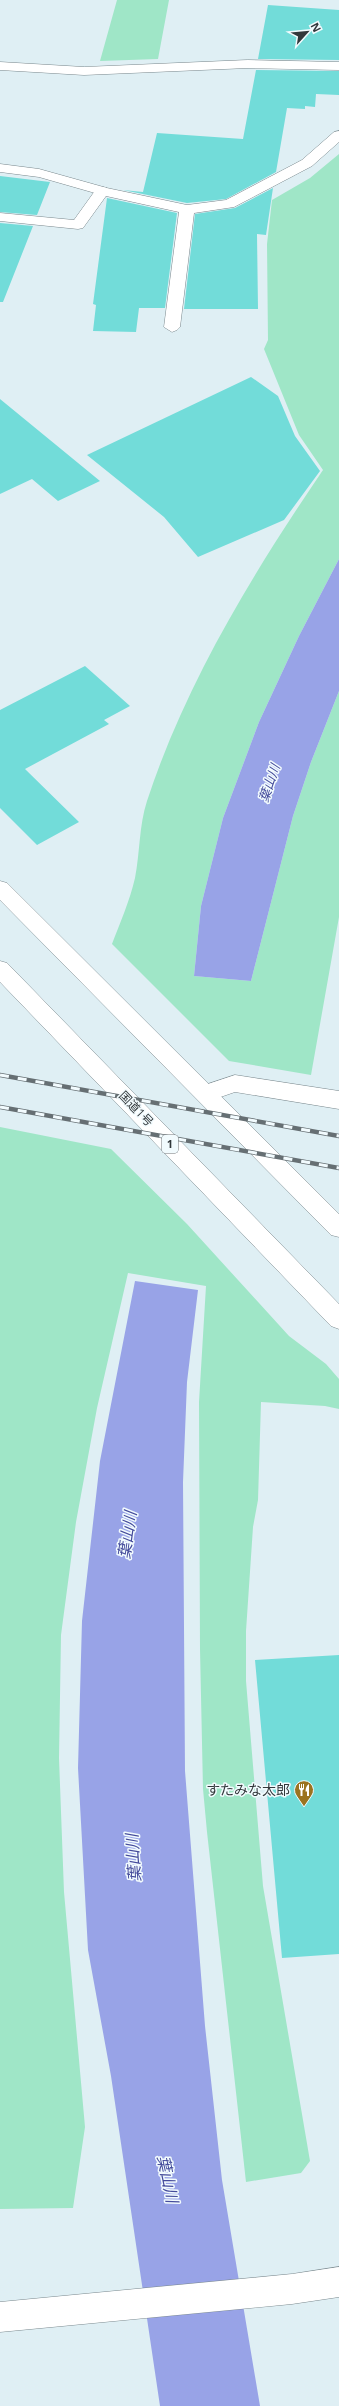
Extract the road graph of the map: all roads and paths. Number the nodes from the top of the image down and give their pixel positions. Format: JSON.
{"nodes":[{"id":1,"x":0,"y":66,"type":"edge"},
{"id":2,"x":339,"y":66,"type":"edge"},
{"id":3,"x":339,"y":135,"type":"edge"},
{"id":4,"x":0,"y":168,"type":"edge"},
{"id":5,"x":102,"y":192,"type":"junction"},
{"id":6,"x":187,"y":209,"type":"junction"},
{"id":7,"x":0,"y":217,"type":"edge"},
{"id":8,"x":172,"y":327,"type":"dead end"},
{"id":9,"x":0,"y":888,"type":"edge"},
{"id":10,"x":0,"y":969,"type":"edge"},
{"id":11,"x":206,"y":1093,"type":"junction"},
{"id":12,"x":339,"y":1100,"type":"edge"},
{"id":13,"x":339,"y":1228,"type":"edge"},
{"id":14,"x":339,"y":1319,"type":"edge"},
{"id":15,"x":339,"y":2282,"type":"edge"},
{"id":16,"x":0,"y":2317,"type":"edge"}],
"edges":[{"from":1,"to":2,"type":"main road"},
{"from":3,"to":6,"type":"main road"},
{"from":4,"to":5,"type":"main road"},
{"from":5,"to":6,"type":"main road"},
{"from":5,"to":7,"type":"main road"},
{"from":6,"to":8,"type":"main road"},
{"from":9,"to":11,"type":"main road"},
{"from":10,"to":14,"type":"main road","name":"国道1号","number":"1"},
{"from":11,"to":12,"type":"main road"},
{"from":11,"to":13,"type":"main road"},
{"from":15,"to":16,"type":"main road"}]}
